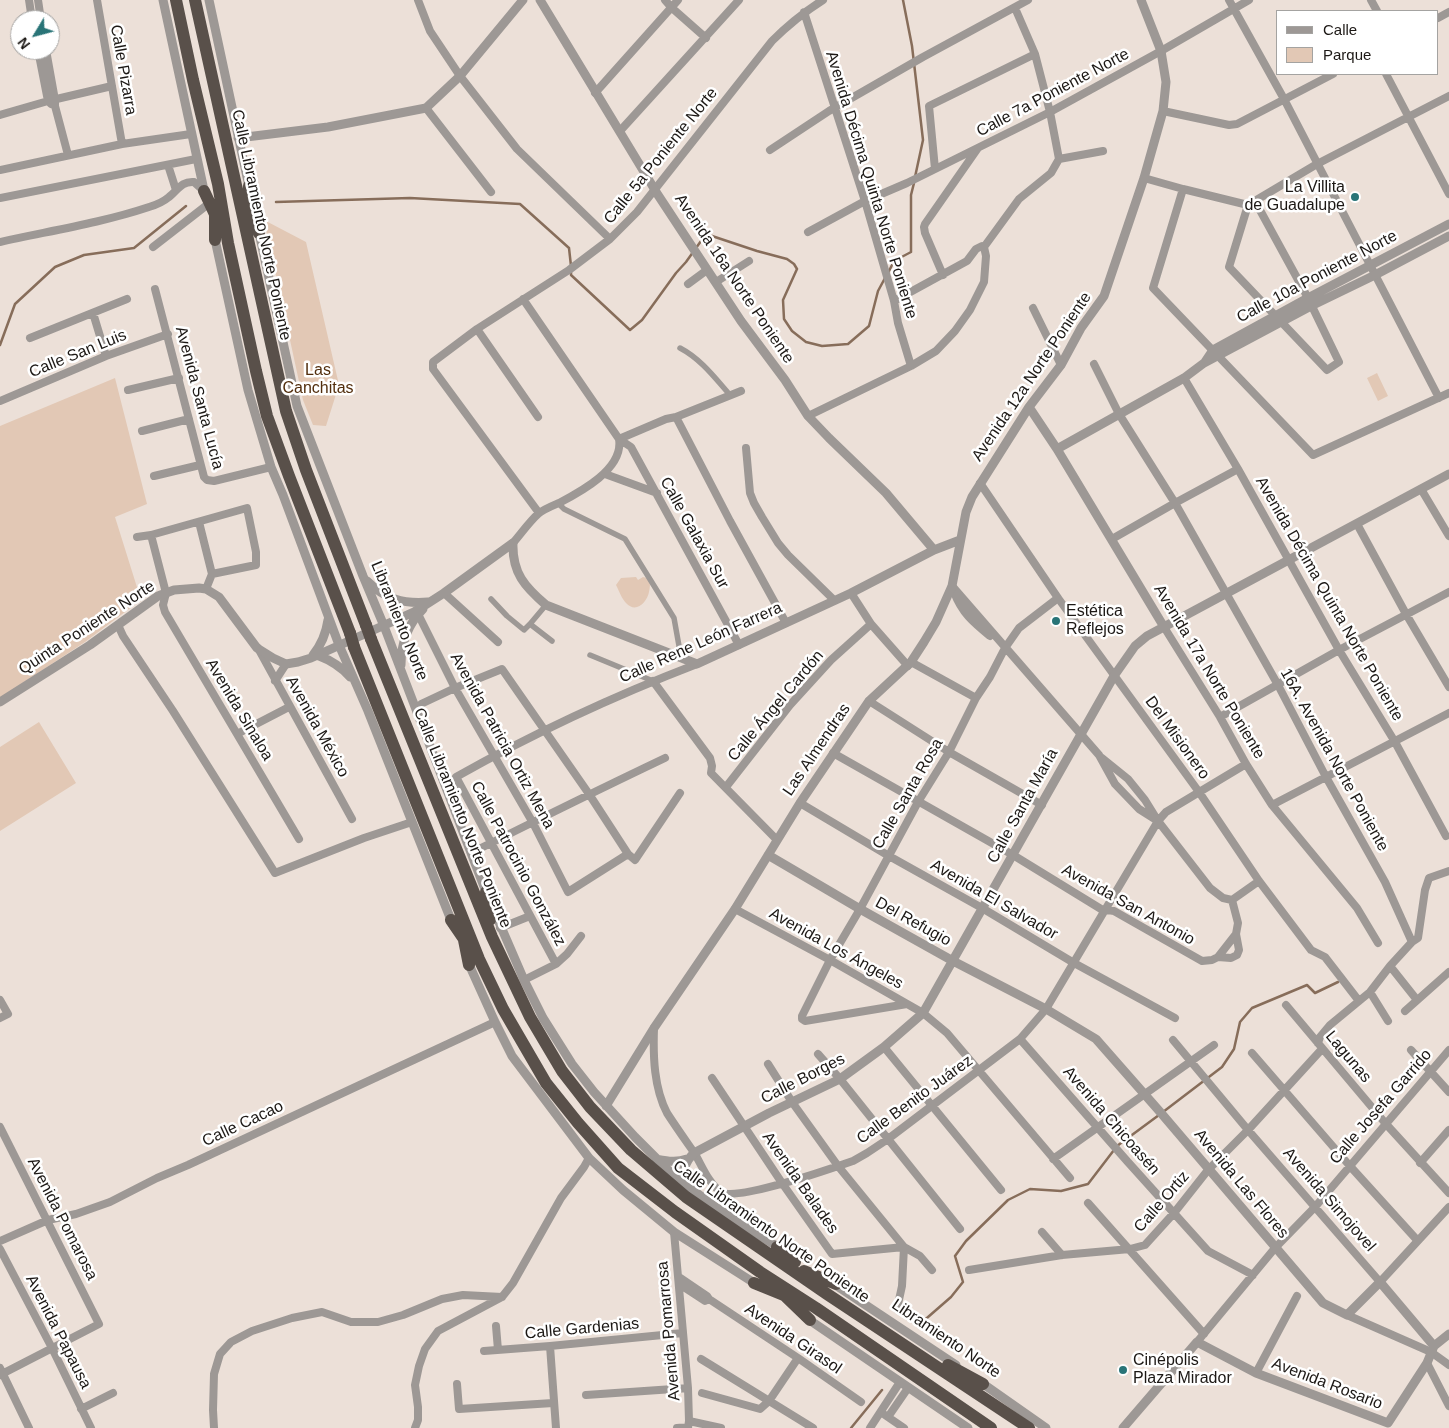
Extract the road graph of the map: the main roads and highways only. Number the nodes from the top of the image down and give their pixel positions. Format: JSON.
{"nodes":[{"id":1,"x":176,"y":0,"type":"edge"},
{"id":2,"x":195,"y":0,"type":"edge"},
{"id":3,"x":235,"y":178,"type":"junction"},
{"id":4,"x":218,"y":184,"type":"junction"},
{"id":5,"x":249,"y":186,"type":"road end"},
{"id":6,"x":204,"y":191,"type":"road end"},
{"id":7,"x":248,"y":206,"type":"junction"},
{"id":8,"x":211,"y":209,"type":"junction"},
{"id":9,"x":254,"y":233,"type":"junction"},
{"id":10,"x":215,"y":240,"type":"road end"},
{"id":11,"x":228,"y":243,"type":"junction"},
{"id":12,"x":480,"y":892,"type":"junction"},
{"id":13,"x":458,"y":906,"type":"junction"},
{"id":14,"x":451,"y":920,"type":"road end"},
{"id":15,"x":496,"y":933,"type":"junction"},
{"id":16,"x":462,"y":936,"type":"junction"},
{"id":17,"x":474,"y":962,"type":"junction"},
{"id":18,"x":776,"y":1252,"type":"junction"},
{"id":19,"x":757,"y":1278,"type":"junction"},
{"id":20,"x":831,"y":1289,"type":"junction"},
{"id":21,"x":785,"y":1296,"type":"junction"},
{"id":22,"x":816,"y":1308,"type":"junction"},
{"id":23,"x":810,"y":1320,"type":"road end"},
{"id":24,"x":902,"y":1343,"type":"junction"},
{"id":25,"x":983,"y":1384,"type":"road end"},
{"id":26,"x":992,"y":1428,"type":"edge"},
{"id":27,"x":1029,"y":1428,"type":"edge"}],
"edges":[{"from":1,"to":4,"type":"highway"},
{"from":2,"to":3,"type":"highway","name":"Calle Libramiento Norte Poniente"},
{"from":3,"to":7,"type":"highway"},
{"from":3,"to":9,"type":"highway","name":"Calle Libramiento Norte Poniente"},
{"from":4,"to":8,"type":"highway"},
{"from":4,"to":11,"type":"highway"},
{"from":5,"to":7,"type":"highway"},
{"from":6,"to":8,"type":"highway"},
{"from":7,"to":9,"type":"highway"},
{"from":8,"to":10,"type":"highway"},
{"from":8,"to":11,"type":"highway"},
{"from":9,"to":12,"type":"highway","name":"Calle Libramiento Norte Poniente","bridge":true},
{"from":11,"to":13,"type":"highway","bridge":true},
{"from":12,"to":15,"type":"highway","name":"Calle Libramiento Norte Poniente"},
{"from":12,"to":15,"type":"highway"},
{"from":13,"to":16,"type":"highway"},
{"from":13,"to":17,"type":"highway"},
{"from":14,"to":16,"type":"highway"},
{"from":15,"to":18,"type":"highway","name":"Calle Libramiento Norte Poniente"},
{"from":16,"to":17,"type":"highway"},
{"from":17,"to":19,"type":"highway"},
{"from":18,"to":20,"type":"highway","name":"Calle Libramiento Norte Poniente"},
{"from":18,"to":20,"type":"highway"},
{"from":19,"to":21,"type":"highway"},
{"from":19,"to":22,"type":"highway"},
{"from":20,"to":24,"type":"highway","name":"Calle Libramiento Norte Poniente"},
{"from":21,"to":22,"type":"highway"},
{"from":21,"to":23,"type":"highway"},
{"from":22,"to":26,"type":"highway"},
{"from":24,"to":25,"type":"highway"},
{"from":24,"to":27,"type":"highway","name":"Calle Libramiento Norte Poniente"}]}
